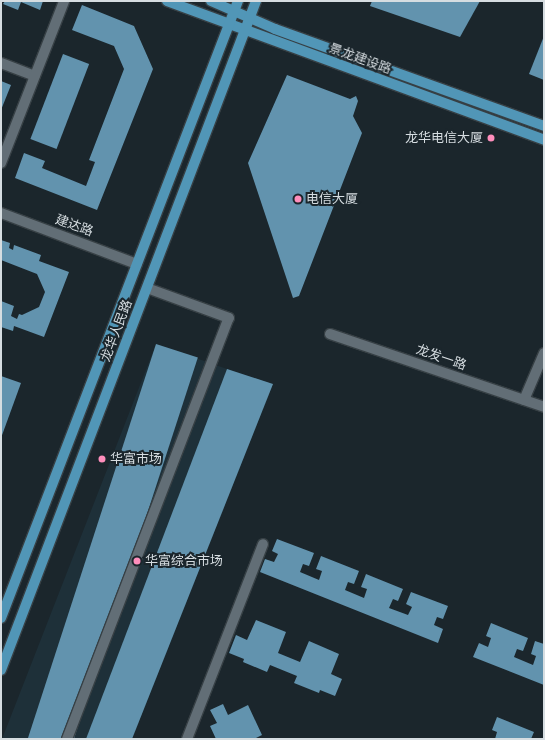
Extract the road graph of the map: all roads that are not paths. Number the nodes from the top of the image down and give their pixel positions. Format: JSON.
{"nodes":[{"id":1,"x":64,"y":1,"type":"edge"},
{"id":2,"x":167,"y":1,"type":"edge"},
{"id":3,"x":211,"y":1,"type":"edge"},
{"id":4,"x":238,"y":1,"type":"edge"},
{"id":5,"x":256,"y":1,"type":"edge"},
{"id":6,"x":234,"y":11,"type":"junction"},
{"id":7,"x":250,"y":18,"type":"junction"},
{"id":8,"x":229,"y":24,"type":"junction"},
{"id":9,"x":245,"y":30,"type":"junction"},
{"id":10,"x":1,"y":63,"type":"edge"},
{"id":11,"x":35,"y":76,"type":"junction"},
{"id":12,"x":544,"y":126,"type":"edge"},
{"id":13,"x":544,"y":140,"type":"edge"},
{"id":14,"x":1,"y":163,"type":"edge"},
{"id":15,"x":1,"y":213,"type":"edge"},
{"id":16,"x":137,"y":264,"type":"junction"},
{"id":17,"x":147,"y":288,"type":"junction"},
{"id":18,"x":330,"y":334,"type":"dead end"},
{"id":19,"x":544,"y":352,"type":"edge"},
{"id":20,"x":524,"y":400,"type":"junction"},
{"id":21,"x":544,"y":407,"type":"edge"},
{"id":22,"x":263,"y":544,"type":"dead end"},
{"id":23,"x":3,"y":605,"type":"edge"},
{"id":24,"x":1,"y":618,"type":"edge"},
{"id":25,"x":1,"y":670,"type":"edge"},
{"id":26,"x":67,"y":739,"type":"edge"},
{"id":27,"x":187,"y":739,"type":"edge"}],
"edges":[{"from":1,"to":11,"type":"street"},
{"from":2,"to":8,"type":"main road","name":"景龙建设路"},
{"from":3,"to":6,"type":"main road","name":"景龙建设路"},
{"from":4,"to":6,"type":"main road","name":"龙华人民路"},
{"from":5,"to":7,"type":"main road","name":"龙华人民路"},
{"from":6,"to":7,"type":"main road","name":"景龙建设路"},
{"from":6,"to":8,"type":"main road","name":"龙华人民路"},
{"from":7,"to":9,"type":"main road","name":"龙华人民路"},
{"from":7,"to":12,"type":"main road","name":"景龙建设路"},
{"from":8,"to":9,"type":"main road","name":"景龙建设路"},
{"from":8,"to":16,"type":"main road","name":"龙华人民路"},
{"from":9,"to":13,"type":"main road","name":"景龙建设路"},
{"from":9,"to":17,"type":"main road","name":"龙华人民路"},
{"from":10,"to":11,"type":"street"},
{"from":11,"to":14,"type":"street"},
{"from":15,"to":16,"type":"street","name":"建达路"},
{"from":16,"to":23,"type":"main road","name":"龙华人民路"},
{"from":17,"to":25,"type":"main road","name":"龙华人民路"},
{"from":17,"to":26,"type":"street"},
{"from":18,"to":20,"type":"street","name":"龙发一路"},
{"from":19,"to":20,"type":"street"},
{"from":20,"to":21,"type":"street","name":"龙发一路"},
{"from":22,"to":27,"type":"street"},
{"from":23,"to":24,"type":"main road","name":"龙华人民路"}]}
